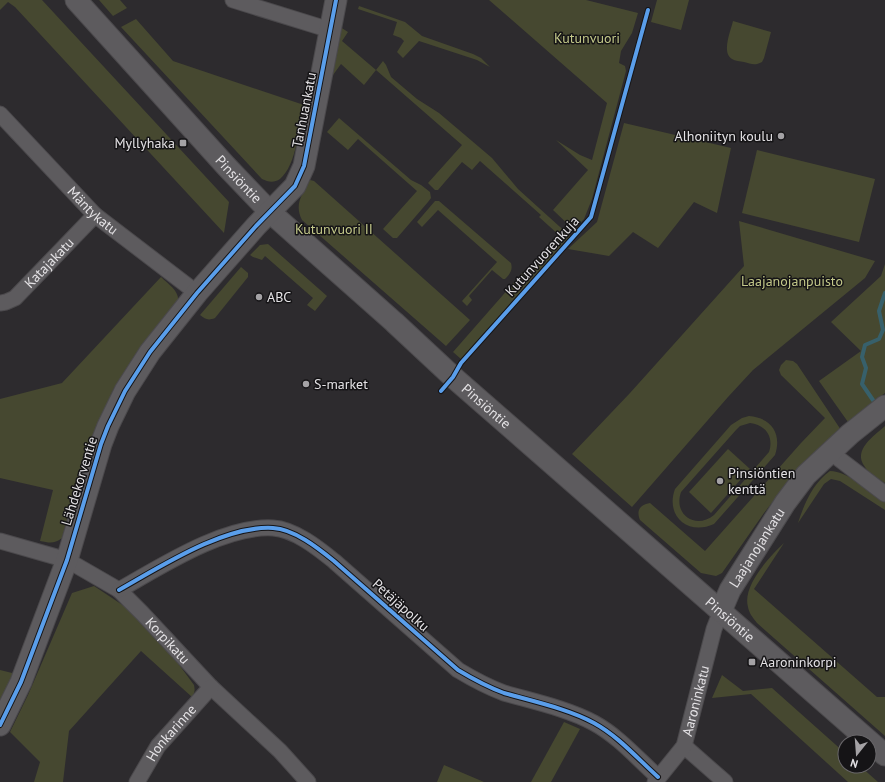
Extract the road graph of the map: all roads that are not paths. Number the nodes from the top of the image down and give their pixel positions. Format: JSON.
{"nodes":[{"id":1,"x":76,"y":0,"type":"edge"},
{"id":2,"x":233,"y":0,"type":"edge"},
{"id":3,"x":336,"y":0,"type":"edge"},
{"id":4,"x":330,"y":30,"type":"junction"},
{"id":5,"x":0,"y":114,"type":"edge"},
{"id":6,"x":270,"y":212,"type":"junction"},
{"id":7,"x":95,"y":215,"type":"junction"},
{"id":8,"x":197,"y":293,"type":"junction"},
{"id":9,"x":0,"y":303,"type":"edge"},
{"id":10,"x":879,"y":411,"type":"edge"},
{"id":11,"x":830,"y":452,"type":"junction"},
{"id":12,"x":885,"y":494,"type":"edge"},
{"id":13,"x":0,"y":541,"type":"edge"},
{"id":14,"x":67,"y":560,"type":"junction"},
{"id":15,"x":119,"y":590,"type":"junction"},
{"id":16,"x":722,"y":611,"type":"junction"},
{"id":17,"x":211,"y":687,"type":"junction"},
{"id":18,"x":0,"y":725,"type":"edge"},
{"id":19,"x":684,"y":746,"type":"junction"},
{"id":20,"x":885,"y":755,"type":"edge"},
{"id":21,"x":657,"y":780,"type":"edge"},
{"id":22,"x":136,"y":782,"type":"edge"},
{"id":23,"x":308,"y":782,"type":"edge"},
{"id":24,"x":725,"y":782,"type":"edge"}],
"edges":[{"from":1,"to":6,"type":"main road","name":"Pinsiöntie"},
{"from":2,"to":4,"type":"street"},
{"from":3,"to":4,"type":"main road","name":"Tanhuankatu"},
{"from":4,"to":6,"type":"main road","name":"Tanhuankatu"},
{"from":5,"to":7,"type":"street","name":"Mäntykatu"},
{"from":6,"to":8,"type":"main road","name":"Lähdekorventie"},
{"from":6,"to":16,"type":"main road","name":"Pinsiöntie"},
{"from":7,"to":8,"type":"street","name":"Mäntykatu"},
{"from":7,"to":9,"type":"street","name":"Katajakatu"},
{"from":8,"to":14,"type":"main road","name":"Lähdekorventie"},
{"from":10,"to":11,"type":"main road","name":"Laajanojankatu"},
{"from":11,"to":12,"type":"street"},
{"from":11,"to":16,"type":"main road","name":"Laajanojankatu"},
{"from":13,"to":14,"type":"street","name":"Korpikatu"},
{"from":14,"to":15,"type":"street","name":"Korpikatu"},
{"from":14,"to":18,"type":"main road","name":"Lähdekorventie"},
{"from":15,"to":17,"type":"street","name":"Korpikatu"},
{"from":15,"to":21,"type":"street","name":"Petäjäpolku"},
{"from":16,"to":19,"type":"street","name":"Aaroninkatu"},
{"from":16,"to":20,"type":"main road","name":"Pinsiöntie"},
{"from":17,"to":22,"type":"street","name":"Honkarinne"},
{"from":17,"to":23,"type":"street","name":"Korpikatu"},
{"from":19,"to":21,"type":"street","name":"Aaroninkatu"},
{"from":19,"to":24,"type":"street"}]}
